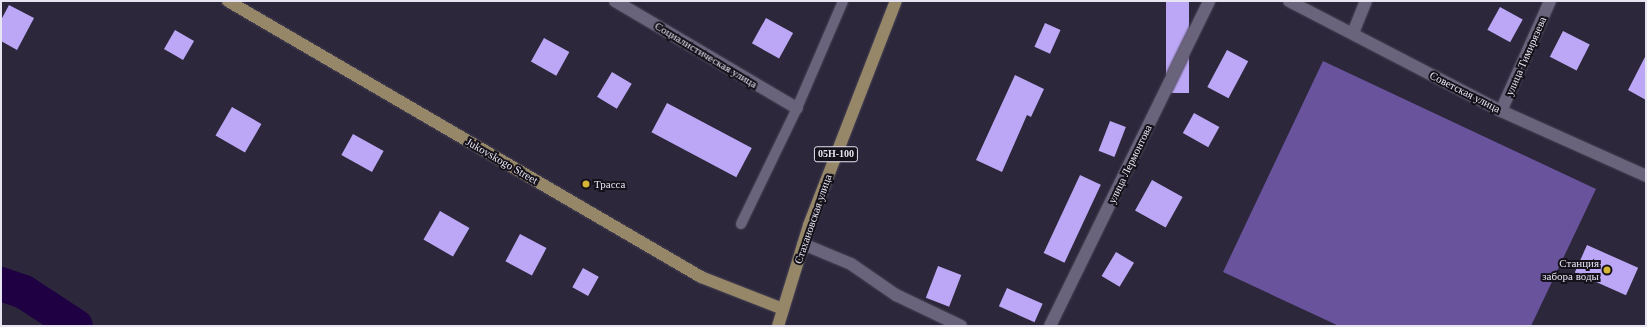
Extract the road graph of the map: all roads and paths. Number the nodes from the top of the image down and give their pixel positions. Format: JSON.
{"nodes":[{"id":1,"x":228,"y":1,"type":"edge"},
{"id":2,"x":615,"y":1,"type":"edge"},
{"id":3,"x":843,"y":1,"type":"edge"},
{"id":4,"x":896,"y":1,"type":"edge"},
{"id":5,"x":1209,"y":1,"type":"edge"},
{"id":6,"x":1288,"y":1,"type":"edge"},
{"id":7,"x":1366,"y":1,"type":"edge"},
{"id":8,"x":1550,"y":1,"type":"edge"},
{"id":9,"x":1352,"y":33,"type":"junction"},
{"id":10,"x":797,"y":108,"type":"junction"},
{"id":11,"x":1501,"y":111,"type":"junction"},
{"id":12,"x":1646,"y":176,"type":"edge"},
{"id":13,"x":741,"y":224,"type":"dead end"},
{"id":14,"x":803,"y":244,"type":"junction"},
{"id":15,"x":783,"y":309,"type":"junction"},
{"id":16,"x":778,"y":326,"type":"edge"},
{"id":17,"x":960,"y":326,"type":"edge"},
{"id":18,"x":1050,"y":326,"type":"edge"}],
"edges":[{"from":1,"to":15,"type":"main road","name":"Jukovskogo Street"},
{"from":2,"to":10,"type":"street","name":"Социалистическая улица"},
{"from":3,"to":10,"type":"lane"},
{"from":4,"to":14,"type":"main road","name":"Стахановская улица","number":"05Н-100"},
{"from":5,"to":18,"type":"street","name":"улица Лермонтова"},
{"from":6,"to":9,"type":"street","name":"Советская улица"},
{"from":7,"to":9,"type":"street"},
{"from":8,"to":11,"type":"street","name":"улица Тимирязева"},
{"from":9,"to":11,"type":"street","name":"Советская улица"},
{"from":10,"to":13,"type":"lane"},
{"from":11,"to":12,"type":"street","name":"Советская улица"},
{"from":14,"to":15,"type":"main road","name":"Стахановская улица","number":"05Н-100"},
{"from":14,"to":17,"type":"street"},
{"from":15,"to":16,"type":"main road","name":"Стахановская улица","number":"05Н-100"}]}
